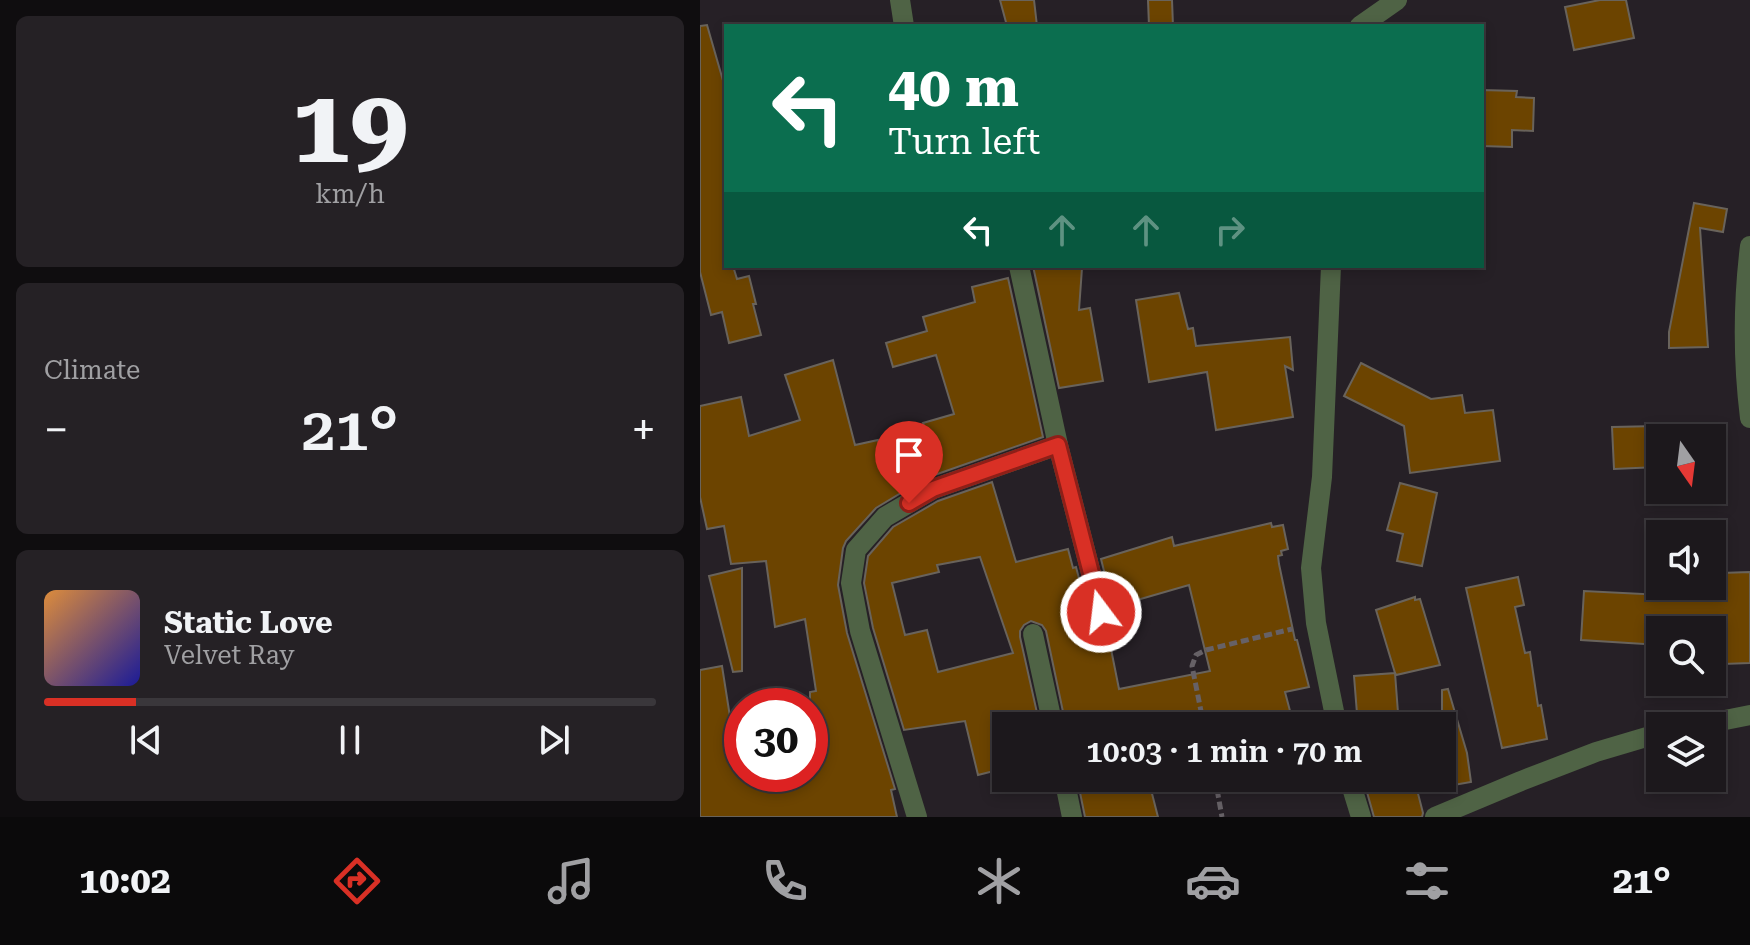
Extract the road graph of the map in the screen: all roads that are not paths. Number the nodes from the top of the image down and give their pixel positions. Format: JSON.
{"nodes":[{"id":1,"x":900,"y":0,"type":"edge"},
{"id":2,"x":1397,"y":0,"type":"edge"},
{"id":3,"x":904,"y":24,"type":"edge"},
{"id":4,"x":1363,"y":24,"type":"edge"},
{"id":5,"x":1750,"y":246,"type":"edge"},
{"id":6,"x":1019,"y":268,"type":"edge"},
{"id":7,"x":1331,"y":268,"type":"edge"},
{"id":8,"x":1750,"y":418,"type":"edge"},
{"id":9,"x":1058,"y":445,"type":"junction"},
{"id":10,"x":1101,"y":612,"type":"dead end"},
{"id":11,"x":1033,"y":634,"type":"dead end"},
{"id":12,"x":1050,"y":712,"type":"edge"},
{"id":13,"x":1334,"y":712,"type":"edge"},
{"id":14,"x":1750,"y":715,"type":"edge"},
{"id":15,"x":1726,"y":720,"type":"edge"},
{"id":16,"x":1646,"y":737,"type":"edge"},
{"id":17,"x":1067,"y":792,"type":"edge"},
{"id":18,"x":1353,"y":792,"type":"edge"},
{"id":19,"x":1448,"y":815,"type":"edge"},
{"id":20,"x":917,"y":817,"type":"edge"},
{"id":21,"x":1072,"y":817,"type":"edge"},
{"id":22,"x":1361,"y":817,"type":"edge"}],
"edges":[{"from":1,"to":3,"type":"street"},
{"from":2,"to":4,"type":"street"},
{"from":5,"to":8,"type":"street"},
{"from":6,"to":9,"type":"street"},
{"from":7,"to":13,"type":"street"},
{"from":9,"to":10,"type":"street"},
{"from":9,"to":20,"type":"street"},
{"from":11,"to":12,"type":"street"},
{"from":14,"to":15,"type":"street"},
{"from":16,"to":19,"type":"street"},
{"from":17,"to":21,"type":"street"},
{"from":18,"to":22,"type":"street"}]}
